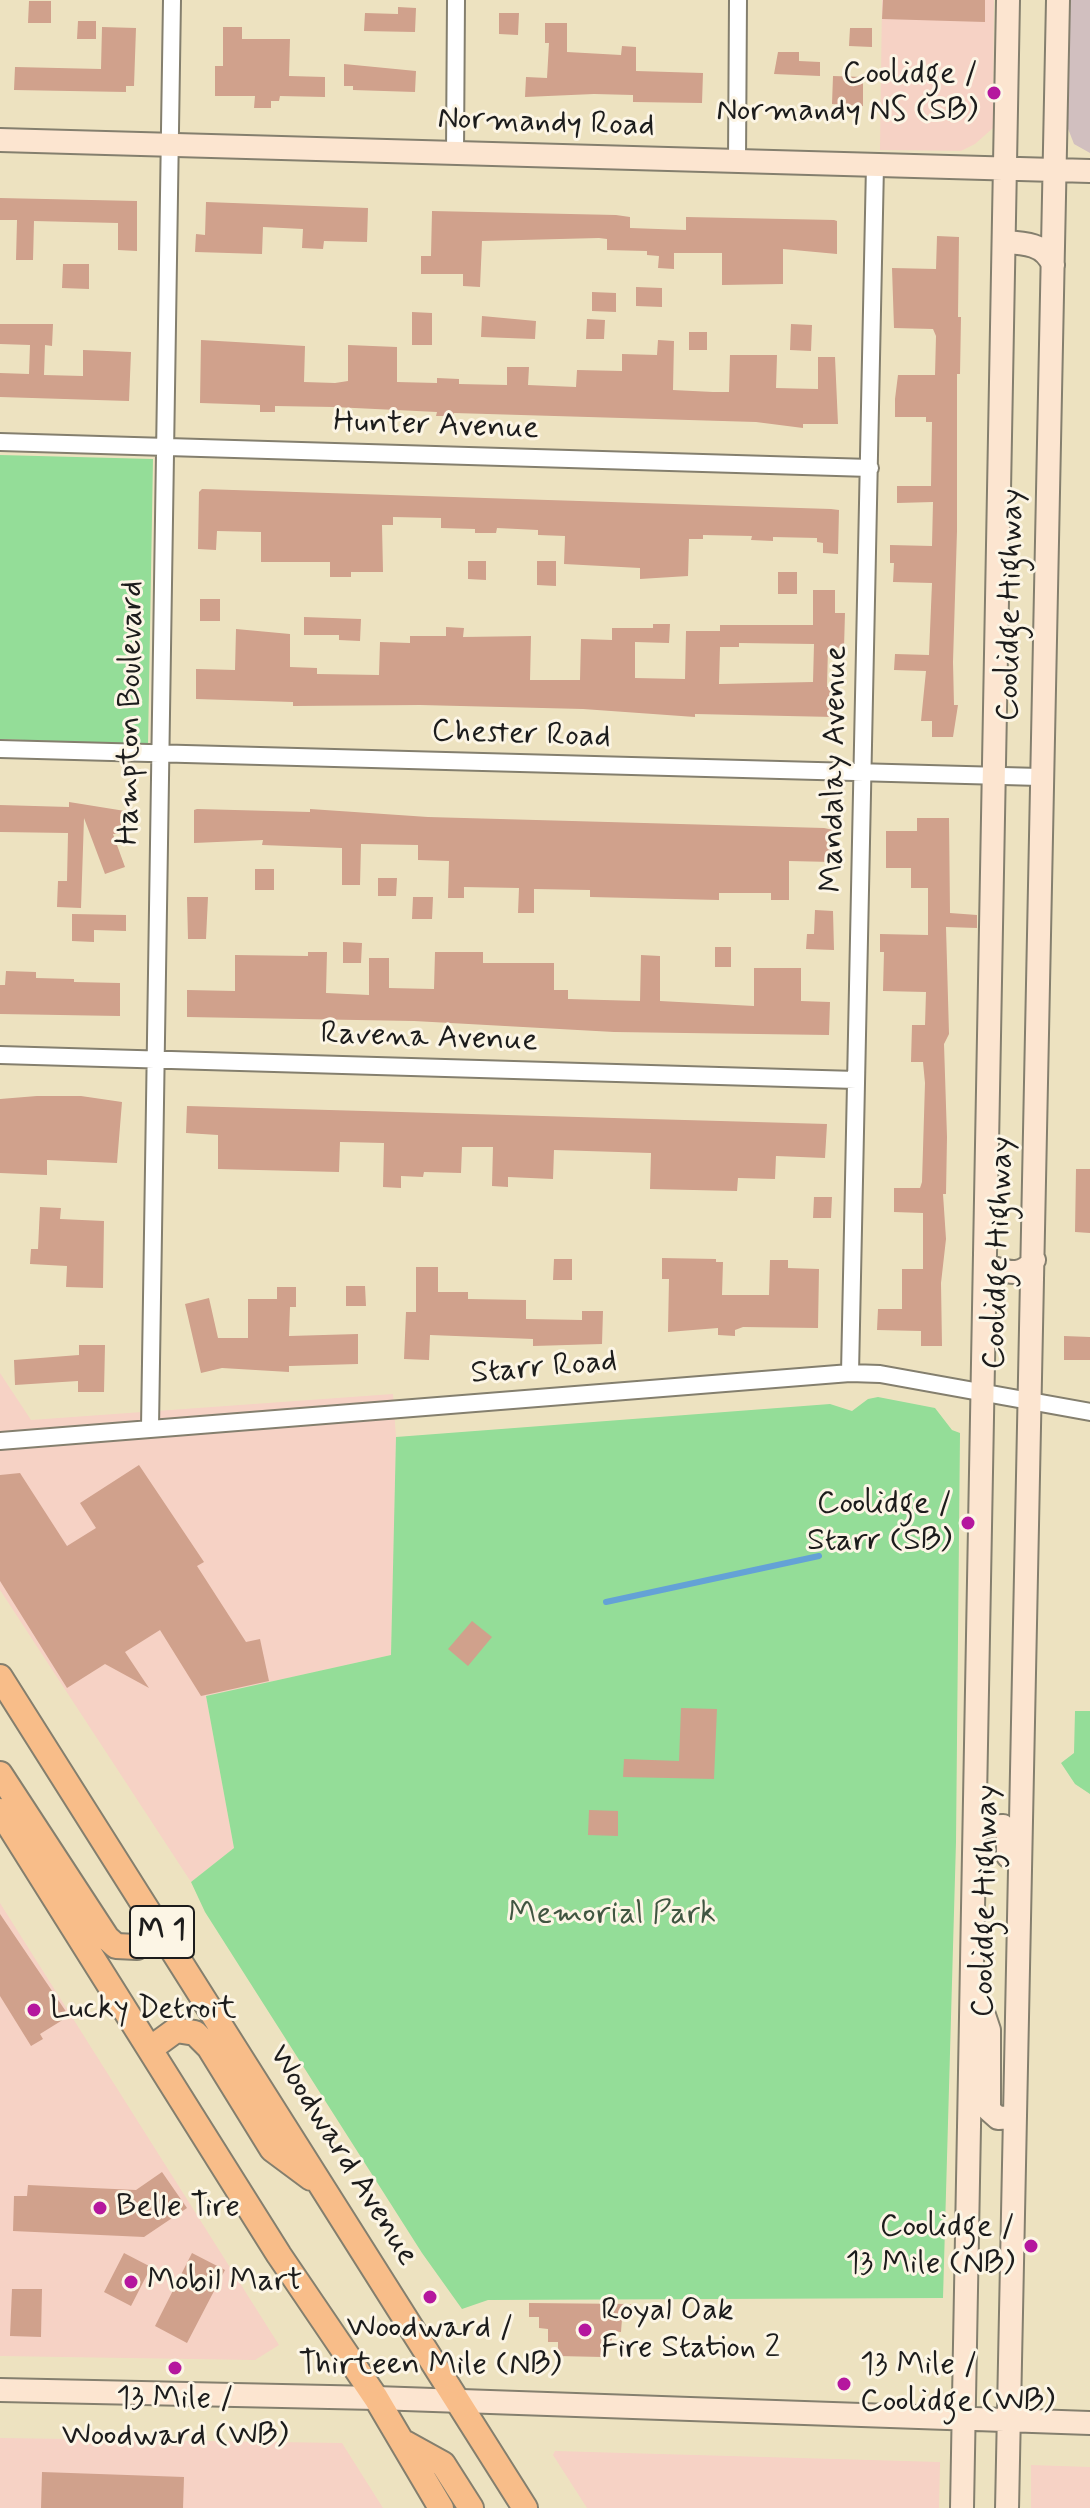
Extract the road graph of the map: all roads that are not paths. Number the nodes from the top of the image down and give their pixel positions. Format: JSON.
{"nodes":[{"id":1,"x":172,"y":0,"type":"edge"},
{"id":2,"x":456,"y":0,"type":"edge"},
{"id":3,"x":738,"y":0,"type":"edge"},
{"id":4,"x":1008,"y":0,"type":"edge"},
{"id":5,"x":1058,"y":0,"type":"edge"},
{"id":6,"x":0,"y":140,"type":"edge"},
{"id":7,"x":169,"y":145,"type":"junction"},
{"id":8,"x":455,"y":153,"type":"junction"},
{"id":9,"x":737,"y":161,"type":"junction"},
{"id":10,"x":875,"y":165,"type":"junction"},
{"id":11,"x":1006,"y":168,"type":"junction"},
{"id":12,"x":1056,"y":170,"type":"junction"},
{"id":13,"x":1090,"y":171,"type":"edge"},
{"id":14,"x":1004,"y":242,"type":"junction"},
{"id":15,"x":1053,"y":265,"type":"junction"},
{"id":16,"x":0,"y":442,"type":"edge"},
{"id":17,"x":164,"y":447,"type":"junction"},
{"id":18,"x":870,"y":468,"type":"junction"},
{"id":19,"x":0,"y":749,"type":"edge"},
{"id":20,"x":160,"y":753,"type":"junction"},
{"id":21,"x":864,"y":773,"type":"junction"},
{"id":22,"x":995,"y":776,"type":"junction"},
{"id":23,"x":1040,"y":777,"type":"junction"},
{"id":24,"x":0,"y":1055,"type":"edge"},
{"id":25,"x":155,"y":1059,"type":"junction"},
{"id":26,"x":856,"y":1080,"type":"junction"},
{"id":27,"x":1034,"y":1260,"type":"junction"},
{"id":28,"x":986,"y":1266,"type":"junction"},
{"id":29,"x":850,"y":1373,"type":"junction"},
{"id":30,"x":984,"y":1394,"type":"junction"},
{"id":31,"x":1028,"y":1400,"type":"junction"},
{"id":32,"x":1090,"y":1412,"type":"edge"},
{"id":33,"x":150,"y":1427,"type":"junction"},
{"id":34,"x":0,"y":1441,"type":"edge"},
{"id":35,"x":0,"y":1677,"type":"edge"},
{"id":36,"x":0,"y":1774,"type":"edge"},
{"id":37,"x":0,"y":1811,"type":"edge"},
{"id":38,"x":975,"y":1827,"type":"junction"},
{"id":39,"x":153,"y":1918,"type":"junction"},
{"id":40,"x":972,"y":1977,"type":"junction"},
{"id":41,"x":1017,"y":1992,"type":"junction"},
{"id":42,"x":150,"y":2049,"type":"junction"},
{"id":43,"x":1015,"y":2117,"type":"junction"},
{"id":44,"x":323,"y":2186,"type":"junction"},
{"id":45,"x":0,"y":2390,"type":"edge"},
{"id":46,"x":376,"y":2398,"type":"junction"},
{"id":47,"x":458,"y":2401,"type":"junction"},
{"id":48,"x":964,"y":2419,"type":"junction"},
{"id":49,"x":1009,"y":2421,"type":"junction"},
{"id":50,"x":1090,"y":2423,"type":"edge"},
{"id":51,"x":402,"y":2442,"type":"junction"},
{"id":52,"x":441,"y":2508,"type":"edge"},
{"id":53,"x":471,"y":2508,"type":"edge"},
{"id":54,"x":525,"y":2508,"type":"edge"},
{"id":55,"x":962,"y":2508,"type":"edge"},
{"id":56,"x":1007,"y":2508,"type":"edge"}],
"edges":[{"from":1,"to":7,"type":"street","name":"Hampton Boulevard"},
{"from":2,"to":8,"type":"street"},
{"from":3,"to":9,"type":"street"},
{"from":4,"to":11,"type":"main road","name":"Coolidge Highway"},
{"from":5,"to":12,"type":"main road","name":"Coolidge Highway"},
{"from":6,"to":7,"type":"main road","name":"Normandy Road"},
{"from":7,"to":8,"type":"main road","name":"Normandy Road"},
{"from":7,"to":17,"type":"street","name":"Hampton Boulevard"},
{"from":8,"to":9,"type":"main road","name":"Normandy Road"},
{"from":9,"to":10,"type":"main road","name":"Normandy Road"},
{"from":10,"to":11,"type":"main road","name":"Normandy Road"},
{"from":10,"to":18,"type":"street","name":"Mandalay Avenue"},
{"from":11,"to":12,"type":"main road","name":"Normandy Road"},
{"from":11,"to":14,"type":"main road","name":"Coolidge Highway"},
{"from":12,"to":13,"type":"main road","name":"Normandy Road"},
{"from":12,"to":15,"type":"main road","name":"Coolidge Highway"},
{"from":14,"to":15,"type":"main road"},
{"from":14,"to":22,"type":"main road","name":"Coolidge Highway"},
{"from":15,"to":23,"type":"main road","name":"Coolidge Highway"},
{"from":16,"to":17,"type":"street","name":"Hunter Avenue"},
{"from":17,"to":18,"type":"street","name":"Hunter Avenue"},
{"from":17,"to":20,"type":"street","name":"Hampton Boulevard"},
{"from":18,"to":21,"type":"street","name":"Mandalay Avenue"},
{"from":19,"to":20,"type":"street","name":"Chester Road"},
{"from":20,"to":21,"type":"street","name":"Chester Road"},
{"from":20,"to":25,"type":"street","name":"Hampton Boulevard"},
{"from":21,"to":22,"type":"street","name":"Chester Road"},
{"from":21,"to":26,"type":"street","name":"Mandalay Avenue"},
{"from":22,"to":23,"type":"street","name":"Chester Road"},
{"from":22,"to":28,"type":"main road","name":"Coolidge Highway"},
{"from":23,"to":27,"type":"main road","name":"Coolidge Highway"},
{"from":24,"to":25,"type":"street","name":"Ravena Avenue"},
{"from":25,"to":26,"type":"street","name":"Ravena Avenue"},
{"from":25,"to":33,"type":"street","name":"Hampton Boulevard"},
{"from":26,"to":29,"type":"street","name":"Mandalay Avenue"},
{"from":27,"to":28,"type":"main road"},
{"from":27,"to":31,"type":"main road","name":"Coolidge Highway"},
{"from":28,"to":30,"type":"main road","name":"Coolidge Highway"},
{"from":29,"to":30,"type":"street","name":"Starr Road"},
{"from":29,"to":33,"type":"street","name":"Starr Road"},
{"from":30,"to":31,"type":"street","name":"Starr Road"},
{"from":30,"to":38,"type":"main road","name":"Coolidge Highway"},
{"from":31,"to":32,"type":"street","name":"Starr Road"},
{"from":31,"to":41,"type":"main road","name":"Coolidge Highway"},
{"from":33,"to":34,"type":"street","name":"Starr Road"},
{"from":35,"to":39,"type":"main road","name":"Woodward Avenue","number":"M 1"},
{"from":36,"to":39,"type":"main road"},
{"from":37,"to":42,"type":"main road","number":"M 1"},
{"from":38,"to":40,"type":"main road","name":"Coolidge Highway"},
{"from":38,"to":41,"type":"main road"},
{"from":39,"to":44,"type":"main road","name":"Woodward Avenue","number":"M 1"},
{"from":40,"to":43,"type":"main road"},
{"from":40,"to":48,"type":"main road","name":"Coolidge Highway"},
{"from":41,"to":43,"type":"main road","name":"Coolidge Highway"},
{"from":42,"to":44,"type":"main road"},
{"from":42,"to":46,"type":"main road","number":"M 1"},
{"from":43,"to":49,"type":"main road","name":"Coolidge Highway"},
{"from":44,"to":47,"type":"main road","name":"Woodward Avenue","number":"M 1"},
{"from":45,"to":46,"type":"main road"},
{"from":46,"to":47,"type":"main road"},
{"from":46,"to":51,"type":"main road","number":"M 1"},
{"from":47,"to":48,"type":"main road"},
{"from":47,"to":54,"type":"main road","name":"Woodward Avenue","number":"M 1"},
{"from":48,"to":49,"type":"main road"},
{"from":48,"to":55,"type":"main road","name":"Coolidge Highway"},
{"from":49,"to":50,"type":"main road"},
{"from":49,"to":56,"type":"main road","name":"Coolidge Highway"},
{"from":51,"to":52,"type":"main road","number":"M 1"},
{"from":51,"to":53,"type":"main road"}]}
